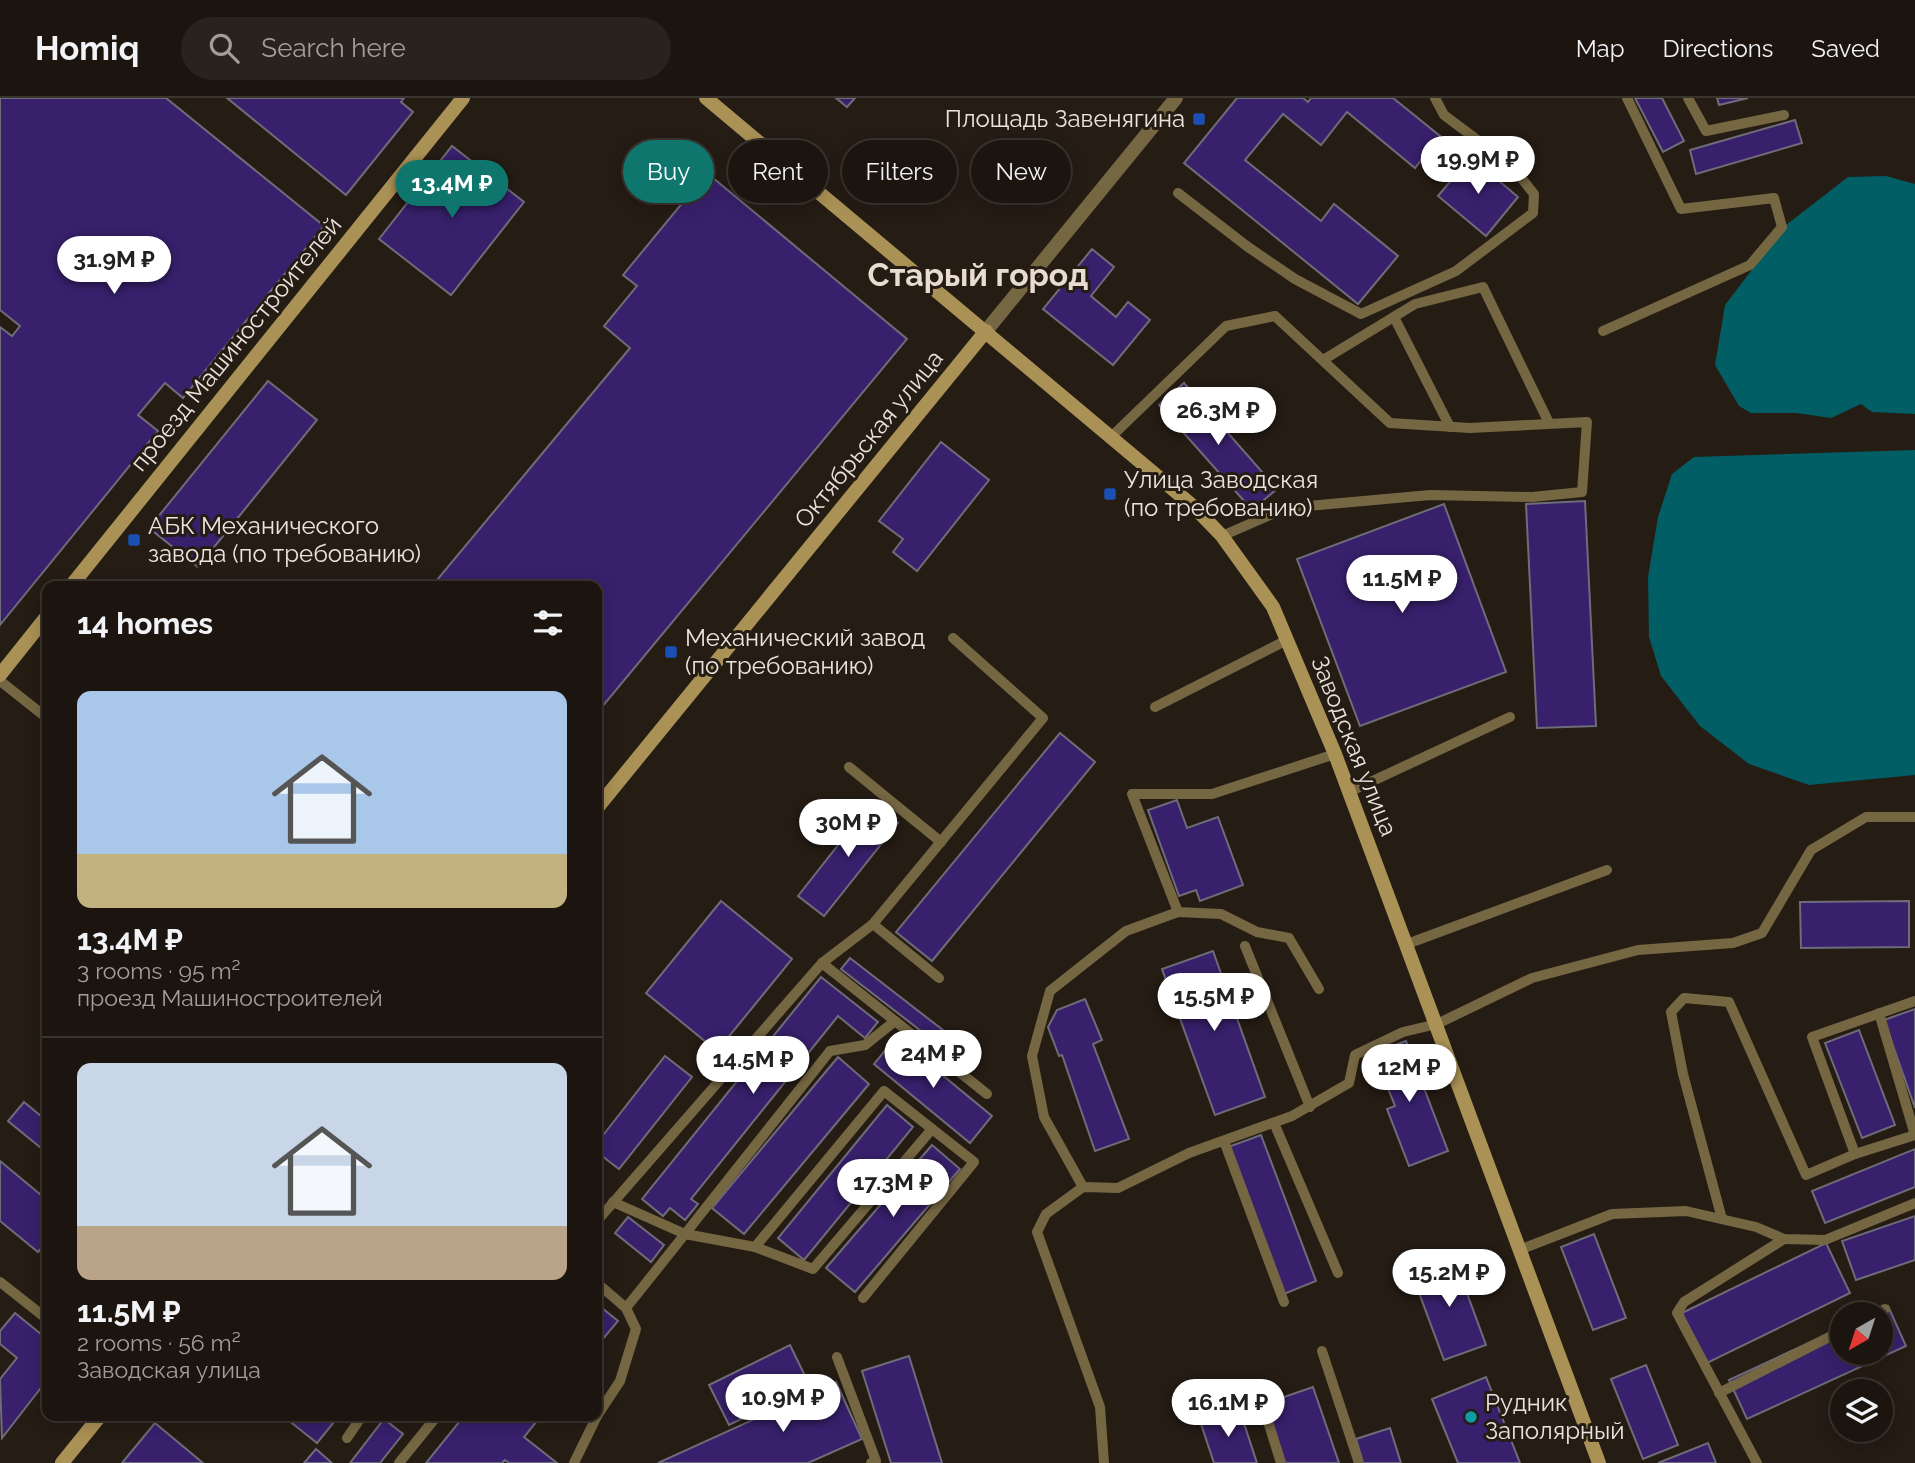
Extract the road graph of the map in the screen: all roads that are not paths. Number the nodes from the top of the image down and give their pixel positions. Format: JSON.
{"nodes":[{"id":1,"x":463,"y":98,"type":"edge"},
{"id":2,"x":706,"y":98,"type":"edge"},
{"id":3,"x":1176,"y":98,"type":"edge"},
{"id":4,"x":1435,"y":98,"type":"edge"},
{"id":5,"x":1627,"y":98,"type":"edge"},
{"id":6,"x":1688,"y":98,"type":"edge"},
{"id":7,"x":1784,"y":115,"type":"dead end"},
{"id":8,"x":1178,"y":192,"type":"dead end"},
{"id":9,"x":1394,"y":317,"type":"junction"},
{"id":10,"x":986,"y":331,"type":"junction"},
{"id":11,"x":1603,"y":331,"type":"dead end"},
{"id":12,"x":1323,"y":360,"type":"junction"},
{"id":13,"x":1549,"y":424,"type":"junction"},
{"id":14,"x":1450,"y":426,"type":"junction"},
{"id":15,"x":1112,"y":436,"type":"junction"},
{"id":16,"x":1222,"y":536,"type":"junction"},
{"id":17,"x":75,"y":581,"type":"edge"},
{"id":18,"x":42,"y":622,"type":"edge"},
{"id":19,"x":953,"y":638,"type":"dead end"},
{"id":20,"x":1287,"y":640,"type":"junction"},
{"id":21,"x":0,"y":675,"type":"edge"},
{"id":22,"x":0,"y":681,"type":"edge"},
{"id":23,"x":1155,"y":707,"type":"dead end"},
{"id":24,"x":42,"y":714,"type":"edge"},
{"id":25,"x":1510,"y":717,"type":"dead end"},
{"id":26,"x":1335,"y":754,"type":"junction"},
{"id":27,"x":849,"y":767,"type":"dead end"},
{"id":28,"x":1349,"y":792,"type":"junction"},
{"id":29,"x":602,"y":802,"type":"edge"},
{"id":30,"x":1915,"y":817,"type":"edge"},
{"id":31,"x":941,"y":842,"type":"junction"},
{"id":32,"x":1607,"y":870,"type":"dead end"},
{"id":33,"x":1178,"y":912,"type":"junction"},
{"id":34,"x":873,"y":924,"type":"junction"},
{"id":35,"x":1407,"y":943,"type":"junction"},
{"id":36,"x":1245,"y":946,"type":"dead end"},
{"id":37,"x":822,"y":963,"type":"junction"},
{"id":38,"x":939,"y":978,"type":"dead end"},
{"id":39,"x":1319,"y":989,"type":"dead end"},
{"id":40,"x":1915,"y":1001,"type":"edge"},
{"id":41,"x":1879,"y":1013,"type":"junction"},
{"id":42,"x":895,"y":1021,"type":"junction"},
{"id":43,"x":1437,"y":1024,"type":"junction"},
{"id":44,"x":988,"y":1094,"type":"dead end"},
{"id":45,"x":1310,"y":1107,"type":"junction"},
{"id":46,"x":1274,"y":1123,"type":"junction"},
{"id":47,"x":932,"y":1129,"type":"junction"},
{"id":48,"x":1915,"y":1135,"type":"edge"},
{"id":49,"x":1224,"y":1140,"type":"junction"},
{"id":50,"x":1855,"y":1154,"type":"junction"},
{"id":51,"x":1083,"y":1187,"type":"junction"},
{"id":52,"x":613,"y":1202,"type":"junction"},
{"id":53,"x":1915,"y":1203,"type":"edge"},
{"id":54,"x":602,"y":1215,"type":"edge"},
{"id":55,"x":1722,"y":1219,"type":"junction"},
{"id":56,"x":685,"y":1234,"type":"junction"},
{"id":57,"x":1784,"y":1239,"type":"junction"},
{"id":58,"x":755,"y":1247,"type":"junction"},
{"id":59,"x":1520,"y":1250,"type":"junction"},
{"id":60,"x":1338,"y":1273,"type":"dead end"},
{"id":61,"x":1,"y":1284,"type":"edge"},
{"id":62,"x":602,"y":1287,"type":"edge"},
{"id":63,"x":863,"y":1298,"type":"dead end"},
{"id":64,"x":1284,"y":1302,"type":"dead end"},
{"id":65,"x":626,"y":1308,"type":"junction"},
{"id":66,"x":42,"y":1315,"type":"edge"},
{"id":67,"x":1830,"y":1337,"type":"edge"},
{"id":68,"x":1322,"y":1351,"type":"dead end"},
{"id":69,"x":837,"y":1357,"type":"dead end"},
{"id":70,"x":1719,"y":1393,"type":"junction"},
{"id":71,"x":1261,"y":1399,"type":"dead end"},
{"id":72,"x":602,"y":1408,"type":"edge"},
{"id":73,"x":96,"y":1421,"type":"edge"},
{"id":74,"x":359,"y":1421,"type":"edge"},
{"id":75,"x":433,"y":1421,"type":"edge"},
{"id":76,"x":594,"y":1421,"type":"edge"},
{"id":77,"x":347,"y":1438,"type":"dead end"},
{"id":78,"x":875,"y":1462,"type":"edge"},
{"id":79,"x":62,"y":1463,"type":"edge"},
{"id":80,"x":399,"y":1463,"type":"edge"},
{"id":81,"x":573,"y":1463,"type":"edge"},
{"id":82,"x":1104,"y":1463,"type":"edge"},
{"id":83,"x":1282,"y":1463,"type":"edge"},
{"id":84,"x":1359,"y":1463,"type":"edge"},
{"id":85,"x":1599,"y":1463,"type":"edge"},
{"id":86,"x":1756,"y":1463,"type":"edge"}],
"edges":[{"from":1,"to":17,"type":"street","name":"проезд Машиностроителей"},
{"from":2,"to":10,"type":"street","name":"Заводская улица"},
{"from":3,"to":10,"type":"street","name":"Октябрьская улица"},
{"from":4,"to":8,"type":"lane"},
{"from":5,"to":11,"type":"lane"},
{"from":6,"to":7,"type":"lane"},
{"from":9,"to":12,"type":"lane"},
{"from":9,"to":13,"type":"lane"},
{"from":9,"to":14,"type":"lane"},
{"from":10,"to":15,"type":"street","name":"Заводская улица"},
{"from":10,"to":29,"type":"street","name":"Октябрьская улица"},
{"from":12,"to":14,"type":"lane"},
{"from":12,"to":15,"type":"lane"},
{"from":13,"to":14,"type":"lane"},
{"from":13,"to":16,"type":"lane"},
{"from":15,"to":16,"type":"street","name":"Заводская улица"},
{"from":16,"to":20,"type":"street","name":"Заводская улица"},
{"from":18,"to":21,"type":"street"},
{"from":19,"to":31,"type":"lane"},
{"from":20,"to":23,"type":"lane"},
{"from":20,"to":26,"type":"street","name":"Заводская улица"},
{"from":22,"to":24,"type":"lane"},
{"from":25,"to":28,"type":"lane"},
{"from":26,"to":28,"type":"street","name":"Заводская улица"},
{"from":26,"to":33,"type":"lane"},
{"from":27,"to":31,"type":"lane"},
{"from":28,"to":35,"type":"street","name":"Заводская улица"},
{"from":30,"to":43,"type":"lane"},
{"from":31,"to":34,"type":"lane"},
{"from":32,"to":35,"type":"lane"},
{"from":33,"to":39,"type":"lane"},
{"from":33,"to":51,"type":"lane"},
{"from":34,"to":37,"type":"lane"},
{"from":34,"to":38,"type":"lane"},
{"from":35,"to":43,"type":"street","name":"Заводская улица"},
{"from":36,"to":45,"type":"lane"},
{"from":37,"to":42,"type":"lane"},
{"from":37,"to":52,"type":"lane"},
{"from":40,"to":41,"type":"lane"},
{"from":41,"to":48,"type":"lane"},
{"from":41,"to":50,"type":"lane"},
{"from":42,"to":44,"type":"lane"},
{"from":42,"to":56,"type":"lane"},
{"from":43,"to":45,"type":"lane"},
{"from":43,"to":59,"type":"street","name":"Заводская улица"},
{"from":45,"to":46,"type":"lane"},
{"from":46,"to":49,"type":"lane"},
{"from":46,"to":60,"type":"lane"},
{"from":47,"to":58,"type":"lane"},
{"from":47,"to":58,"type":"lane"},
{"from":47,"to":63,"type":"lane"},
{"from":48,"to":50,"type":"lane"},
{"from":49,"to":51,"type":"lane"},
{"from":49,"to":64,"type":"lane"},
{"from":50,"to":55,"type":"lane"},
{"from":51,"to":82,"type":"lane"},
{"from":52,"to":54,"type":"lane"},
{"from":52,"to":56,"type":"lane"},
{"from":53,"to":57,"type":"lane"},
{"from":55,"to":57,"type":"lane"},
{"from":55,"to":59,"type":"lane"},
{"from":56,"to":58,"type":"lane"},
{"from":56,"to":65,"type":"lane"},
{"from":57,"to":70,"type":"lane"},
{"from":59,"to":85,"type":"street","name":"Заводская улица"},
{"from":61,"to":66,"type":"lane"},
{"from":62,"to":65,"type":"lane"},
{"from":65,"to":72,"type":"lane"},
{"from":67,"to":70,"type":"lane"},
{"from":68,"to":84,"type":"lane"},
{"from":69,"to":78,"type":"lane"},
{"from":70,"to":86,"type":"lane"},
{"from":71,"to":83,"type":"lane"},
{"from":73,"to":79,"type":"street"},
{"from":74,"to":77,"type":"lane"},
{"from":75,"to":80,"type":"lane"},
{"from":76,"to":81,"type":"lane"}]}
